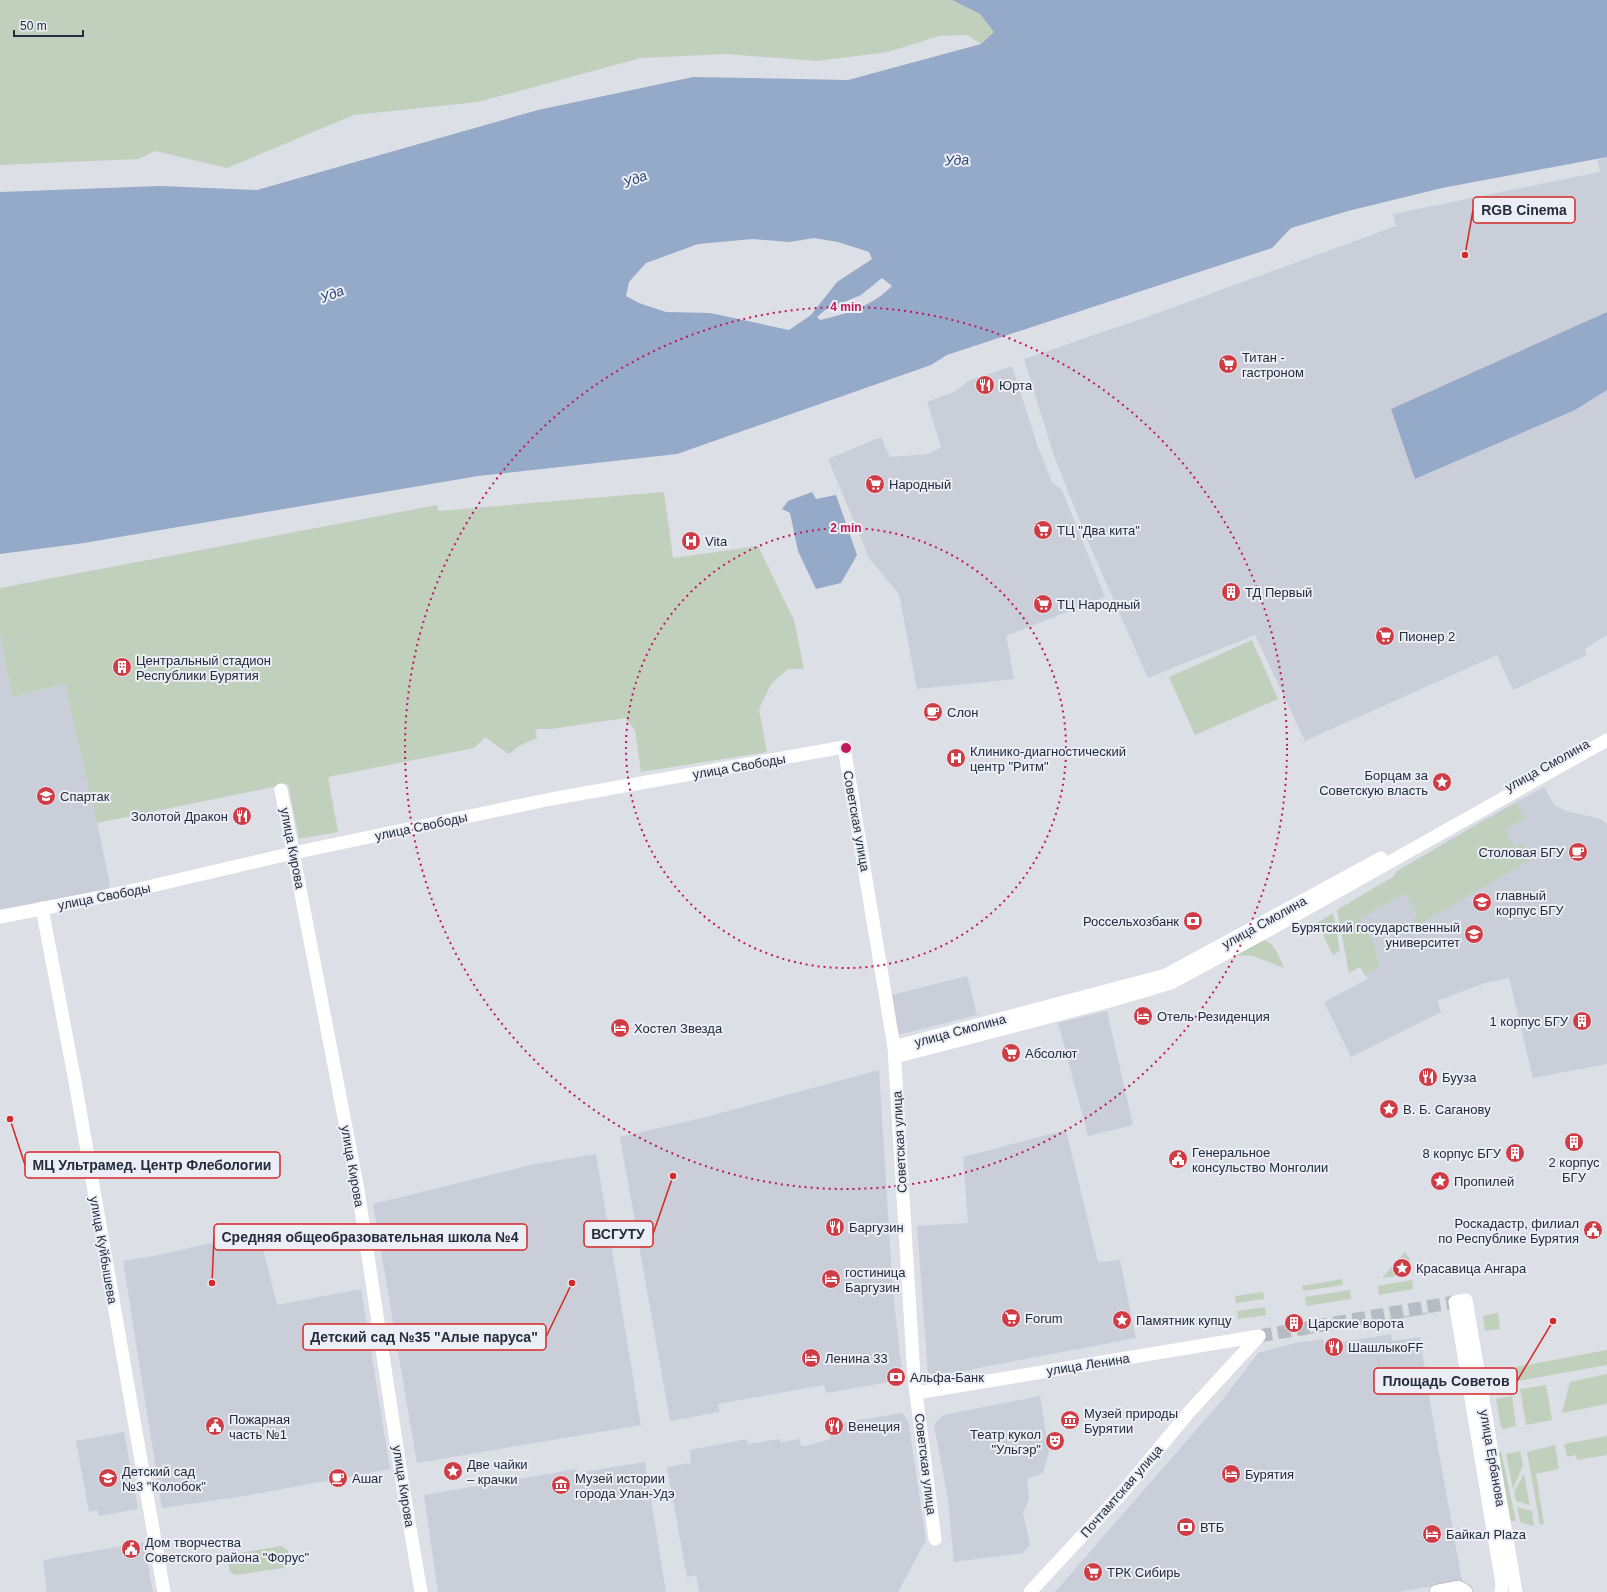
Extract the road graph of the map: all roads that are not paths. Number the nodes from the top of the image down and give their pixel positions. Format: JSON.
{"nodes":[{"id":1,"x":1607,"y":732,"type":"edge"},
{"id":2,"x":1607,"y":740,"type":"edge"},
{"id":3,"x":844,"y":747,"type":"joint"},
{"id":4,"x":281,"y":790,"type":"dead end"},
{"id":5,"x":294,"y":853,"type":"junction"},
{"id":6,"x":42,"y":908,"type":"junction"},
{"id":7,"x":0,"y":917,"type":"edge"},
{"id":8,"x":894,"y":1052,"type":"junction"},
{"id":9,"x":1460,"y":1301,"type":"dead end"},
{"id":10,"x":1259,"y":1336,"type":"joint"},
{"id":11,"x":916,"y":1393,"type":"junction"},
{"id":12,"x":1484,"y":1443,"type":"junction"},
{"id":13,"x":935,"y":1539,"type":"dead end"},
{"id":14,"x":1462,"y":1590,"type":"edge"},
{"id":15,"x":164,"y":1592,"type":"edge"},
{"id":16,"x":421,"y":1592,"type":"edge"},
{"id":17,"x":1030,"y":1592,"type":"edge"},
{"id":18,"x":1437,"y":1592,"type":"edge"},
{"id":19,"x":1501,"y":1592,"type":"edge"},
{"id":20,"x":1516,"y":1592,"type":"edge"}],
"edges":[{"from":1,"to":8,"type":"main road","name":"улица Смолина"},
{"from":2,"to":8,"type":"main road"},
{"from":3,"to":5,"type":"main road","name":"улица Свободы"},
{"from":3,"to":8,"type":"main road","name":"Советская улица"},
{"from":4,"to":5,"type":"main road","name":"улица Кирова"},
{"from":5,"to":6,"type":"main road","name":"улица Свободы"},
{"from":5,"to":16,"type":"main road","name":"улица Кирова"},
{"from":6,"to":7,"type":"main road","name":"улица Свободы"},
{"from":6,"to":15,"type":"main road","name":"улица Куйбышева"},
{"from":8,"to":11,"type":"main road","name":"Советская улица"},
{"from":9,"to":12,"type":"main road","name":"улица Ербанова"},
{"from":10,"to":11,"type":"main road","name":"улица Ленина"},
{"from":10,"to":17,"type":"main road","name":"Почтамтская улица"},
{"from":11,"to":13,"type":"main road","name":"Советская улица"},
{"from":12,"to":19,"type":"main road","name":"улица Ербанова"},
{"from":12,"to":20,"type":"main road","name":"улица Ербанова"},
{"from":14,"to":18,"type":"main road"}]}
